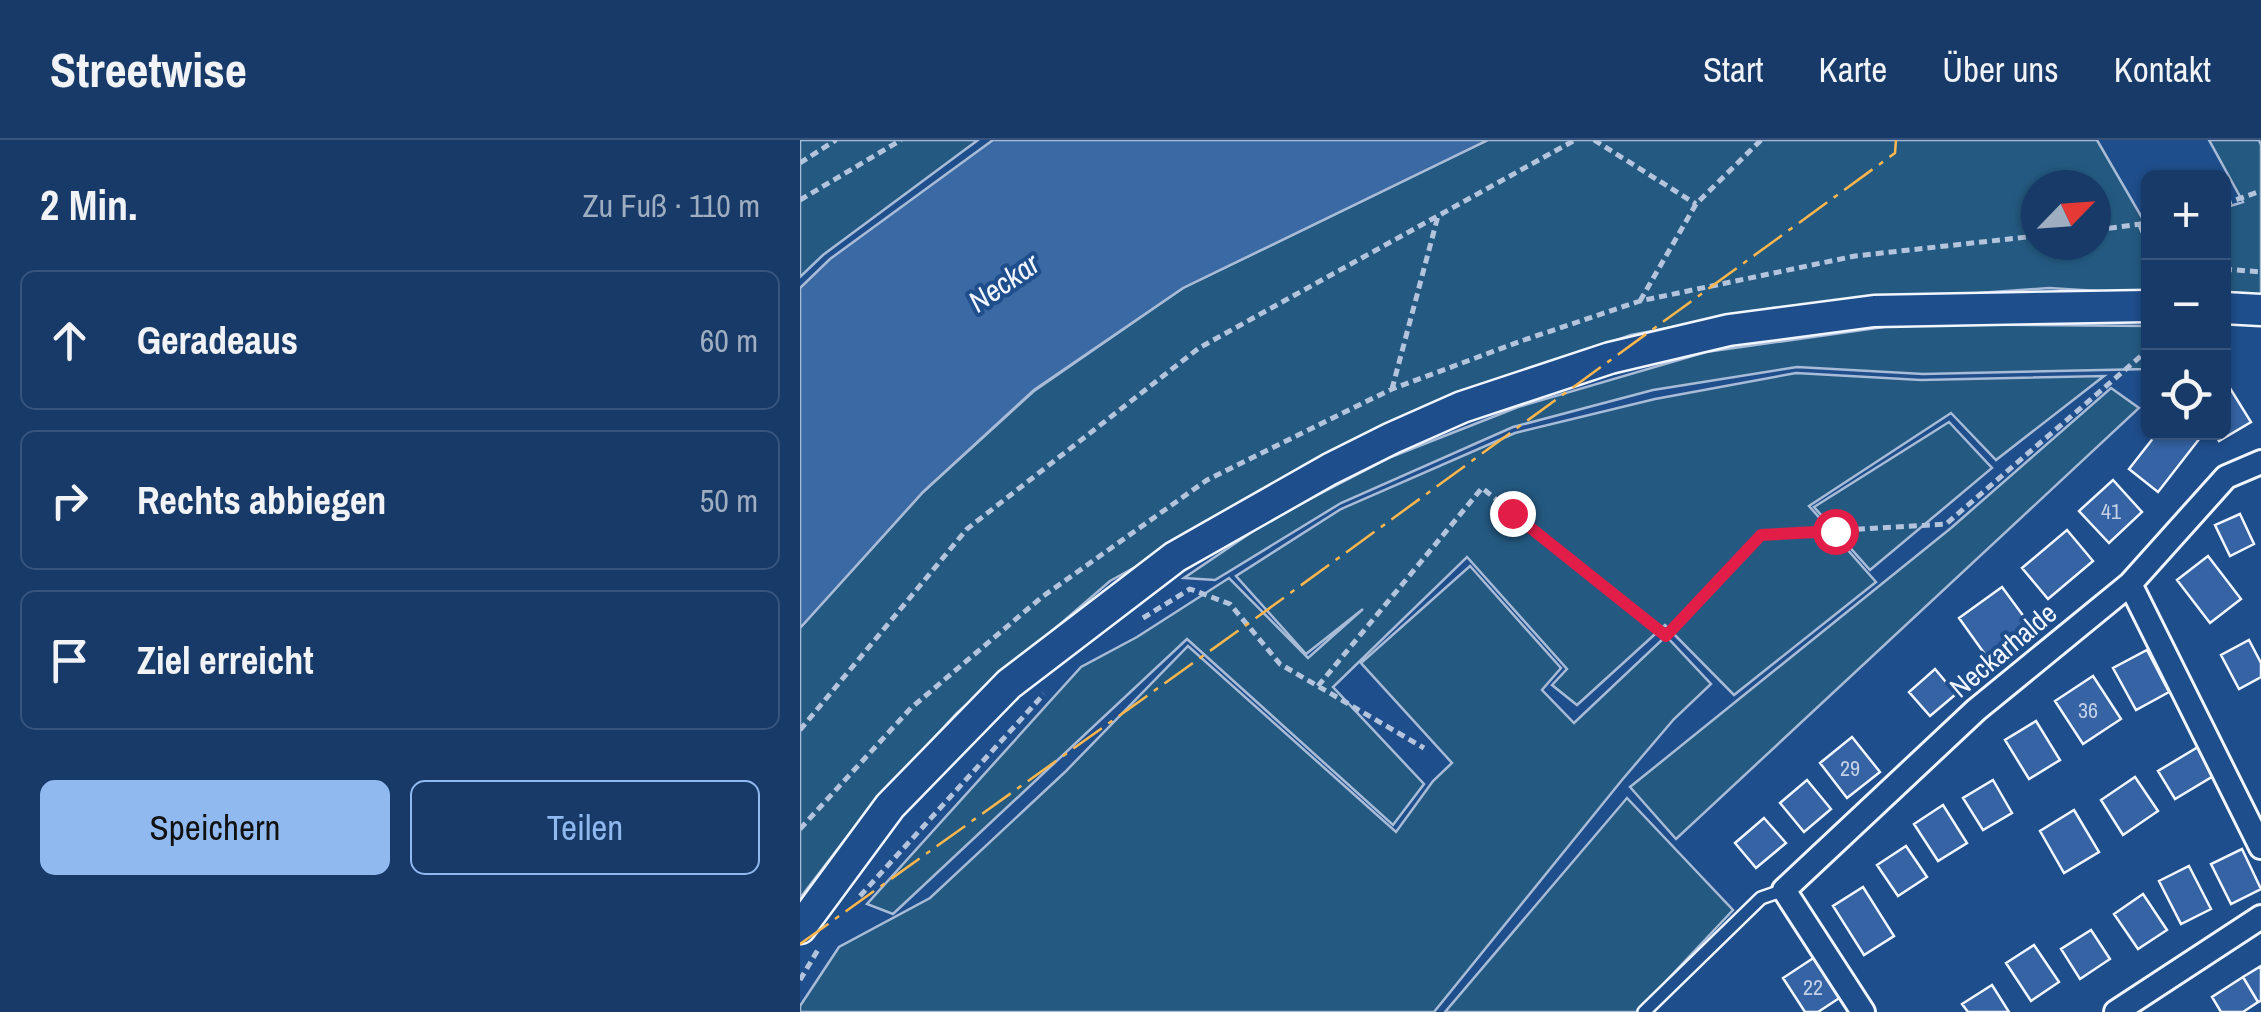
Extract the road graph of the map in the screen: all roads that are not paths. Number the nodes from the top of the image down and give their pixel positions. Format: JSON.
{"nodes":[{"id":1,"x":2141,"y":306,"type":"edge"},
{"id":2,"x":2231,"y":308,"type":"edge"},
{"id":3,"x":2261,"y":310,"type":"edge"},
{"id":4,"x":2261,"y":462,"type":"edge"},
{"id":5,"x":2130,"y":584,"type":"junction"},
{"id":6,"x":2261,"y":848,"type":"edge"},
{"id":7,"x":1784,"y":890,"type":"junction"},
{"id":8,"x":2261,"y":917,"type":"edge"},
{"id":9,"x":812,"y":934,"type":"edge"},
{"id":10,"x":1644,"y":1012,"type":"edge"},
{"id":11,"x":1863,"y":1012,"type":"edge"},
{"id":12,"x":2116,"y":1012,"type":"edge"}],
"edges":[{"from":1,"to":9,"type":"main road"},
{"from":2,"to":3,"type":"main road"},
{"from":4,"to":5,"type":"street","name":"Neckarhalde"},
{"from":5,"to":6,"type":"street"},
{"from":5,"to":7,"type":"street","name":"Neckarhalde"},
{"from":7,"to":10,"type":"lane","name":"Neckarhalde"},
{"from":7,"to":11,"type":"street"},
{"from":8,"to":12,"type":"street"}]}
